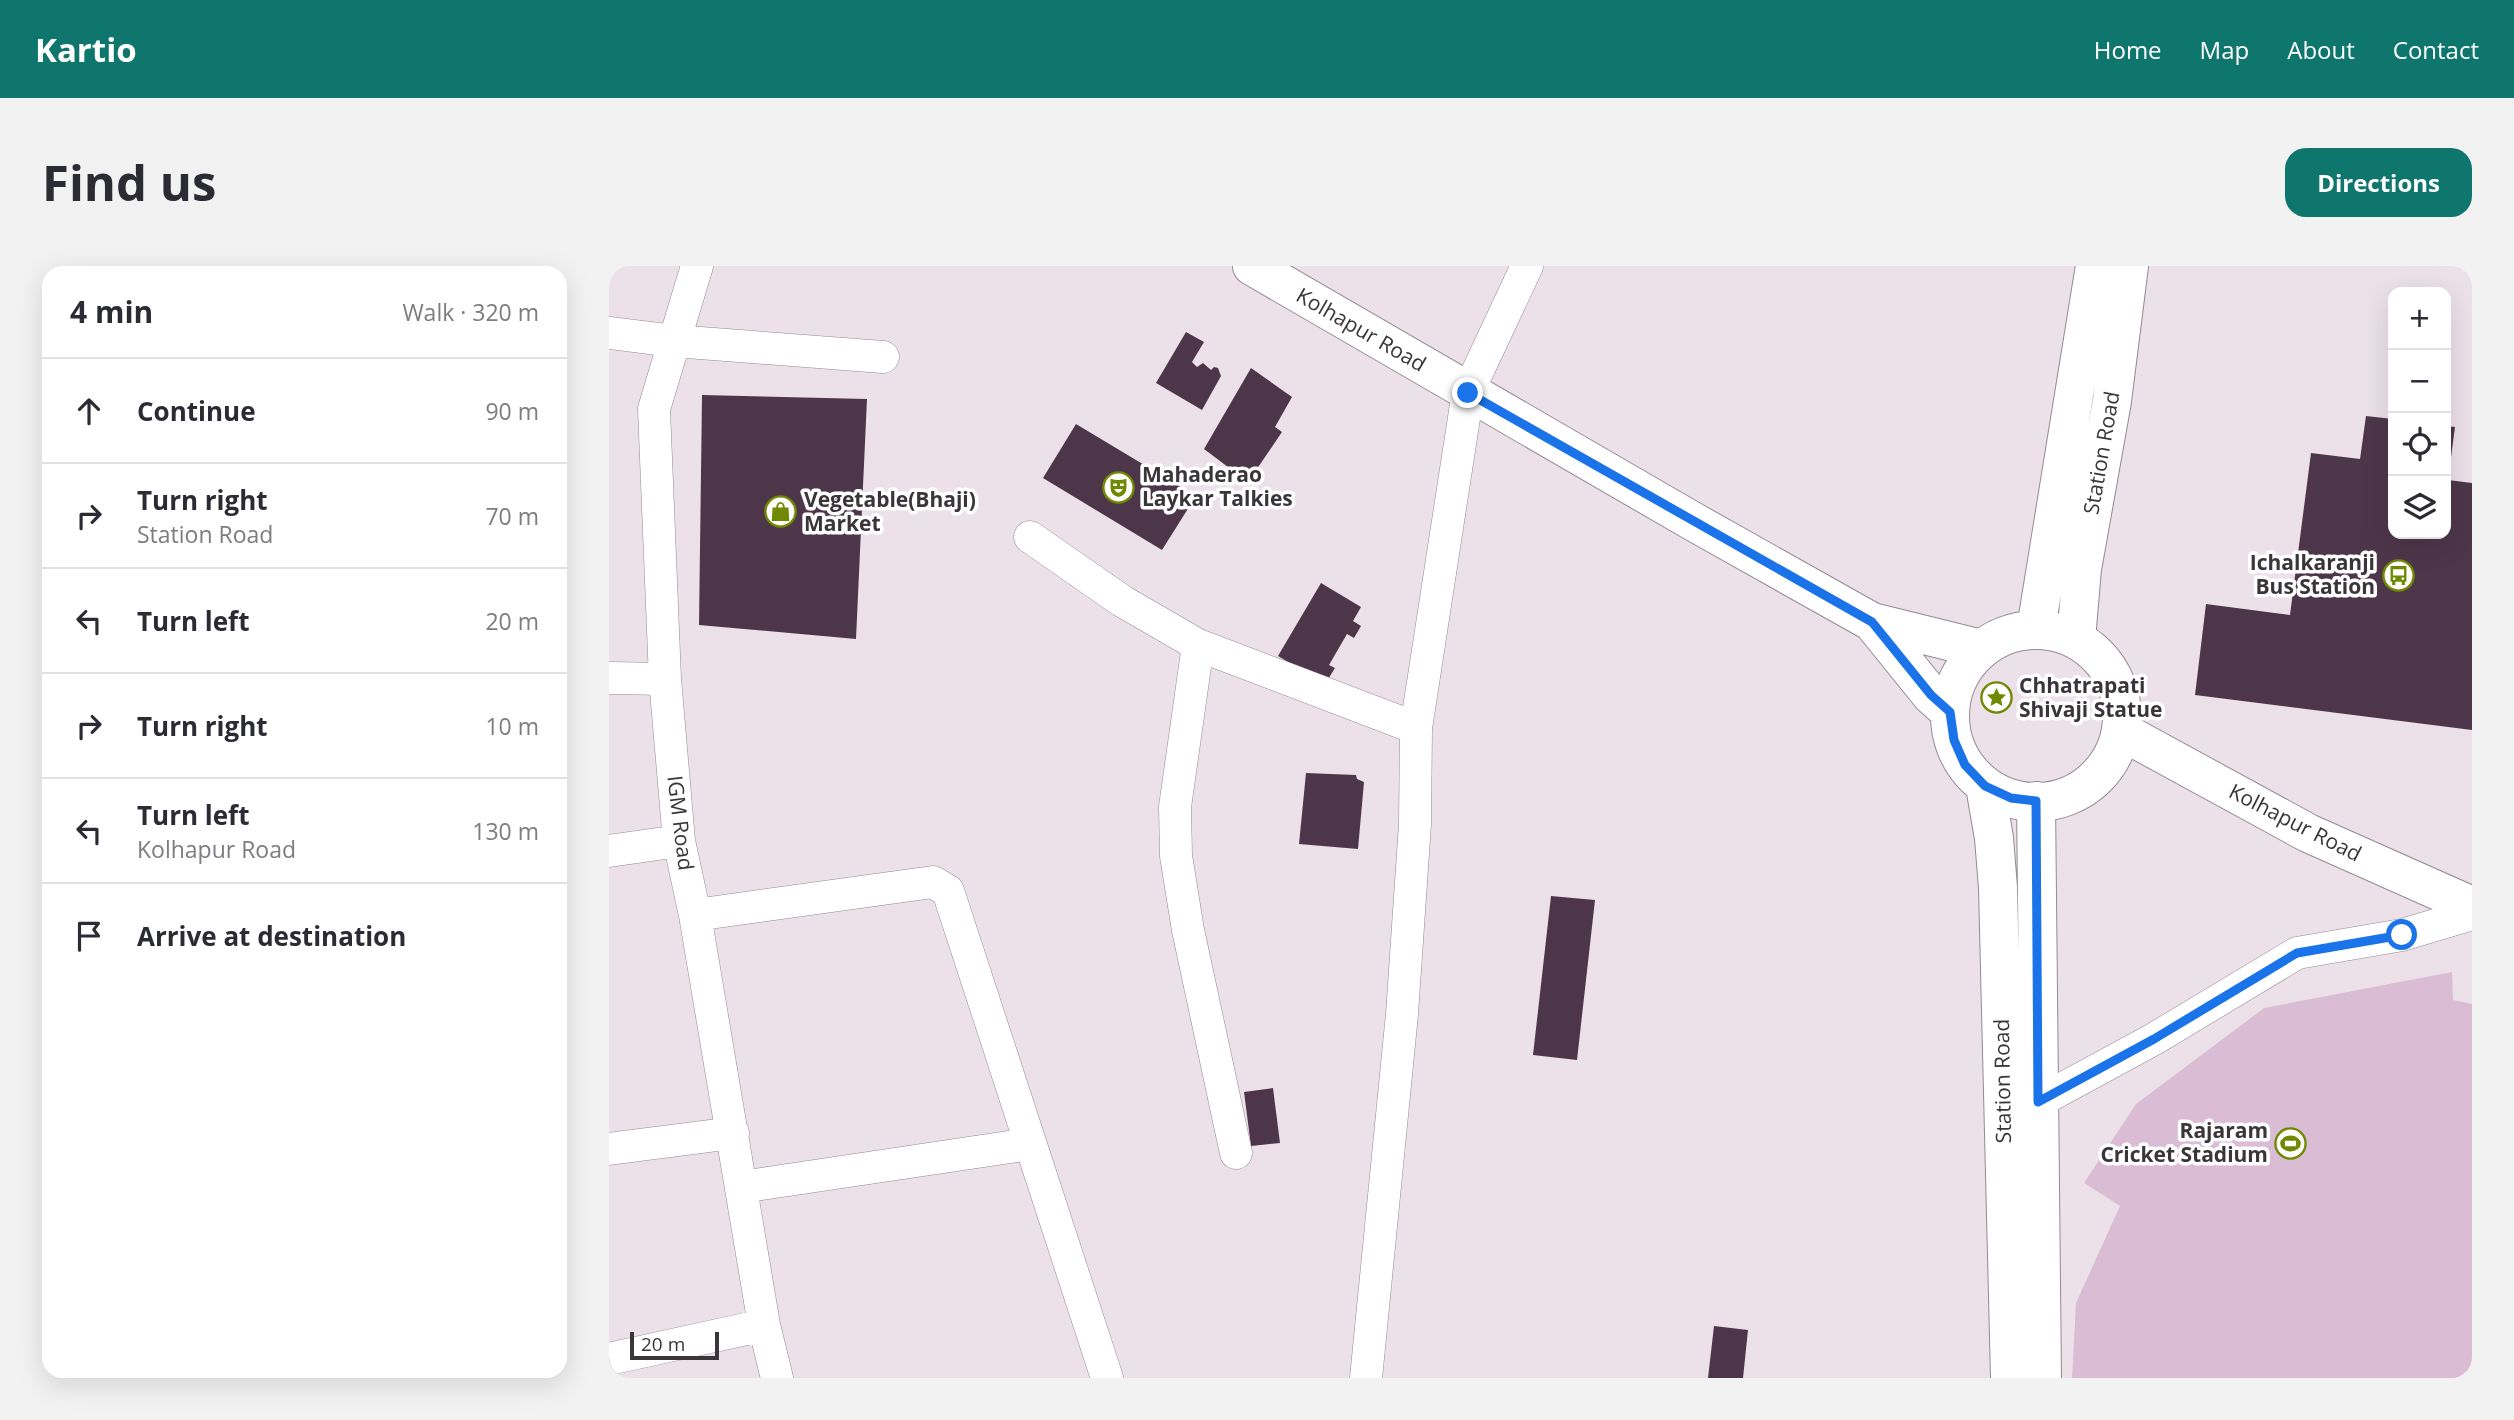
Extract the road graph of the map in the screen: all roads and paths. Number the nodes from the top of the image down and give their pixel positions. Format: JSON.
{"nodes":[{"id":1,"x":697,"y":266,"type":"edge"},
{"id":2,"x":1252,"y":266,"type":"edge"},
{"id":3,"x":1527,"y":266,"type":"edge"},
{"id":4,"x":2095,"y":266,"type":"edge"},
{"id":5,"x":2129,"y":266,"type":"edge"},
{"id":6,"x":609,"y":333,"type":"edge"},
{"id":7,"x":674,"y":341,"type":"junction"},
{"id":8,"x":883,"y":357,"type":"dead end"},
{"id":9,"x":1468,"y":393,"type":"junction"},
{"id":10,"x":1030,"y":537,"type":"dead end"},
{"id":11,"x":1872,"y":622,"type":"junction"},
{"id":12,"x":2036,"y":629,"type":"junction"},
{"id":13,"x":2075,"y":639,"type":"junction"},
{"id":14,"x":1198,"y":645,"type":"junction"},
{"id":15,"x":1981,"y":649,"type":"junction"},
{"id":16,"x":609,"y":678,"type":"edge"},
{"id":17,"x":665,"y":679,"type":"junction"},
{"id":18,"x":1950,"y":712,"type":"junction"},
{"id":19,"x":1416,"y":728,"type":"junction"},
{"id":20,"x":2121,"y":731,"type":"junction"},
{"id":21,"x":1985,"y":786,"type":"junction"},
{"id":22,"x":2036,"y":801,"type":"junction"},
{"id":23,"x":680,"y":841,"type":"junction"},
{"id":24,"x":609,"y":851,"type":"edge"},
{"id":25,"x":2472,"y":906,"type":"edge"},
{"id":26,"x":2472,"y":914,"type":"edge"},
{"id":27,"x":695,"y":915,"type":"junction"},
{"id":28,"x":2038,"y":1102,"type":"junction"},
{"id":29,"x":733,"y":1133,"type":"junction"},
{"id":30,"x":1030,"y":1144,"type":"junction"},
{"id":31,"x":609,"y":1149,"type":"edge"},
{"id":32,"x":1236,"y":1153,"type":"dead end"},
{"id":33,"x":741,"y":1187,"type":"junction"},
{"id":34,"x":764,"y":1325,"type":"junction"},
{"id":35,"x":609,"y":1359,"type":"edge"},
{"id":36,"x":777,"y":1378,"type":"edge"},
{"id":37,"x":1107,"y":1378,"type":"edge"},
{"id":38,"x":1366,"y":1378,"type":"edge"},
{"id":39,"x":2010,"y":1378,"type":"edge"},
{"id":40,"x":2042,"y":1378,"type":"edge"}],
"edges":[{"from":1,"to":7,"type":"street","name":"IGM Road"},
{"from":2,"to":9,"type":"main road","name":"Kolhapur Road"},
{"from":3,"to":9,"type":"street"},
{"from":4,"to":12,"type":"main road","name":"Station Road"},
{"from":5,"to":13,"type":"main road","name":"Station Road"},
{"from":6,"to":7,"type":"street"},
{"from":7,"to":8,"type":"street"},
{"from":7,"to":17,"type":"street","name":"IGM Road"},
{"from":9,"to":11,"type":"main road","name":"Kolhapur Road"},
{"from":9,"to":19,"type":"street"},
{"from":10,"to":14,"type":"street"},
{"from":11,"to":15,"type":"main road","name":"Kolhapur Road"},
{"from":11,"to":18,"type":"main road","name":"Kolhapur Road"},
{"from":12,"to":13,"type":"main road"},
{"from":12,"to":15,"type":"main road"},
{"from":13,"to":20,"type":"main road"},
{"from":14,"to":19,"type":"street"},
{"from":14,"to":32,"type":"street"},
{"from":15,"to":18,"type":"main road"},
{"from":16,"to":17,"type":"street"},
{"from":17,"to":23,"type":"street","name":"IGM Road"},
{"from":18,"to":21,"type":"main road"},
{"from":19,"to":38,"type":"street"},
{"from":20,"to":22,"type":"main road"},
{"from":20,"to":25,"type":"main road","name":"Kolhapur Road"},
{"from":21,"to":22,"type":"main road"},
{"from":21,"to":39,"type":"main road","name":"Station Road"},
{"from":22,"to":28,"type":"main road","name":"Station Road"},
{"from":23,"to":24,"type":"street"},
{"from":23,"to":27,"type":"street","name":"IGM Road"},
{"from":26,"to":28,"type":"street"},
{"from":27,"to":29,"type":"street","name":"IGM Road"},
{"from":27,"to":30,"type":"street"},
{"from":28,"to":40,"type":"main road","name":"Station Road"},
{"from":29,"to":31,"type":"street"},
{"from":29,"to":33,"type":"street","name":"IGM Road"},
{"from":30,"to":33,"type":"street"},
{"from":30,"to":37,"type":"street"},
{"from":33,"to":34,"type":"street","name":"IGM Road"},
{"from":34,"to":35,"type":"street"},
{"from":34,"to":36,"type":"street","name":"IGM Road"}]}
